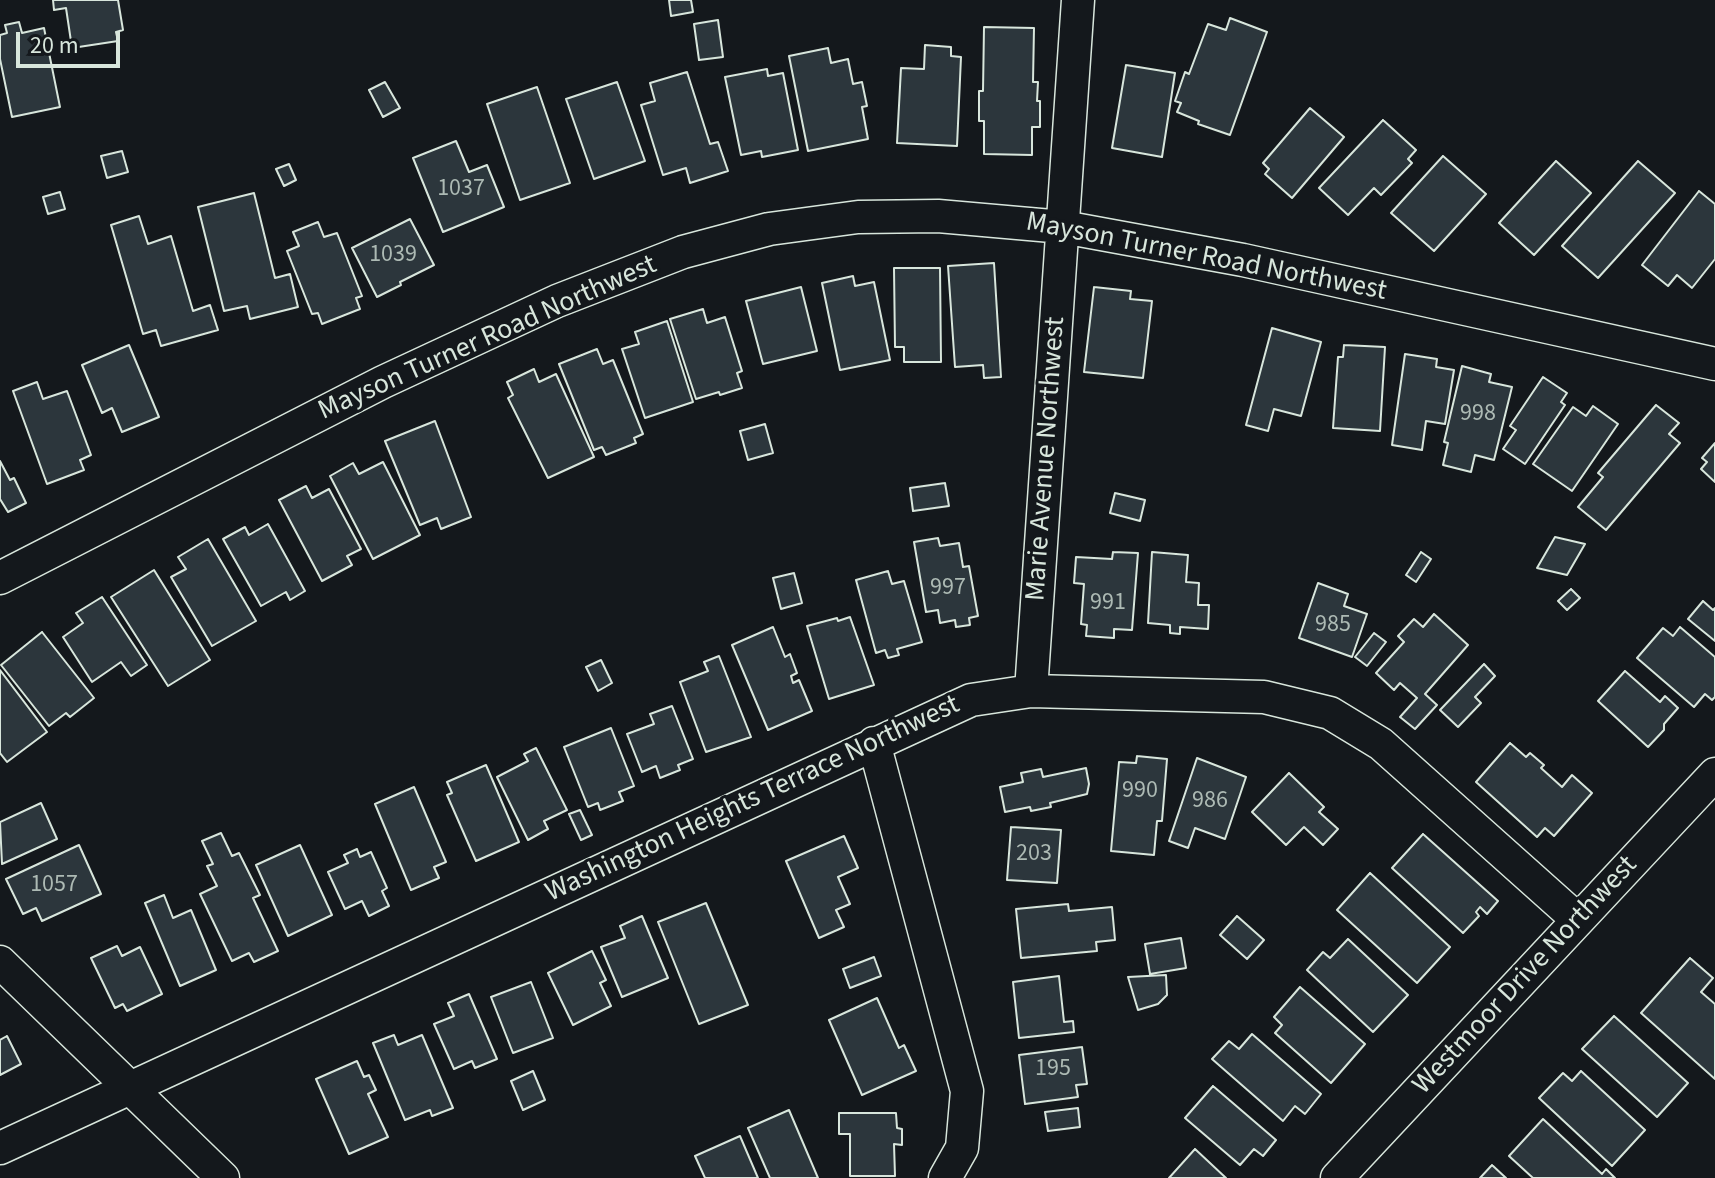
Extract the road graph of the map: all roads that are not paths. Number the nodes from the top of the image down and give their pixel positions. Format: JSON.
{"nodes":[{"id":1,"x":1078,"y":0,"type":"edge"},
{"id":2,"x":1063,"y":227,"type":"junction"},
{"id":3,"x":1715,"y":364,"type":"edge"},
{"id":4,"x":0,"y":578,"type":"edge"},
{"id":5,"x":1031,"y":691,"type":"junction"},
{"id":6,"x":874,"y":743,"type":"junction"},
{"id":7,"x":1715,"y":774,"type":"edge"},
{"id":8,"x":1578,"y":920,"type":"junction"},
{"id":9,"x":0,"y":962,"type":"edge"},
{"id":10,"x":130,"y":1087,"type":"junction"},
{"id":11,"x":0,"y":1148,"type":"edge"},
{"id":12,"x":223,"y":1178,"type":"edge"},
{"id":13,"x":945,"y":1178,"type":"edge"},
{"id":14,"x":1337,"y":1178,"type":"edge"}],
"edges":[{"from":1,"to":2,"type":"street","name":"Marie Avenue Northwest"},
{"from":2,"to":3,"type":"street","name":"Mayson Turner Road Northwest"},
{"from":2,"to":4,"type":"street","name":"Mayson Turner Road Northwest"},
{"from":2,"to":5,"type":"street","name":"Marie Avenue Northwest"},
{"from":5,"to":6,"type":"street","name":"Washington Heights Terrace Northwest"},
{"from":5,"to":8,"type":"street","name":"Washington Heights Terrace Northwest"},
{"from":6,"to":10,"type":"street","name":"Washington Heights Terrace Northwest"},
{"from":6,"to":13,"type":"street"},
{"from":7,"to":8,"type":"street","name":"Westmoor Drive Northwest"},
{"from":8,"to":14,"type":"street","name":"Westmoor Drive Northwest"},
{"from":9,"to":10,"type":"street"},
{"from":10,"to":11,"type":"street","name":"Washington Heights Terrace Northwest"},
{"from":10,"to":12,"type":"street"}]}
